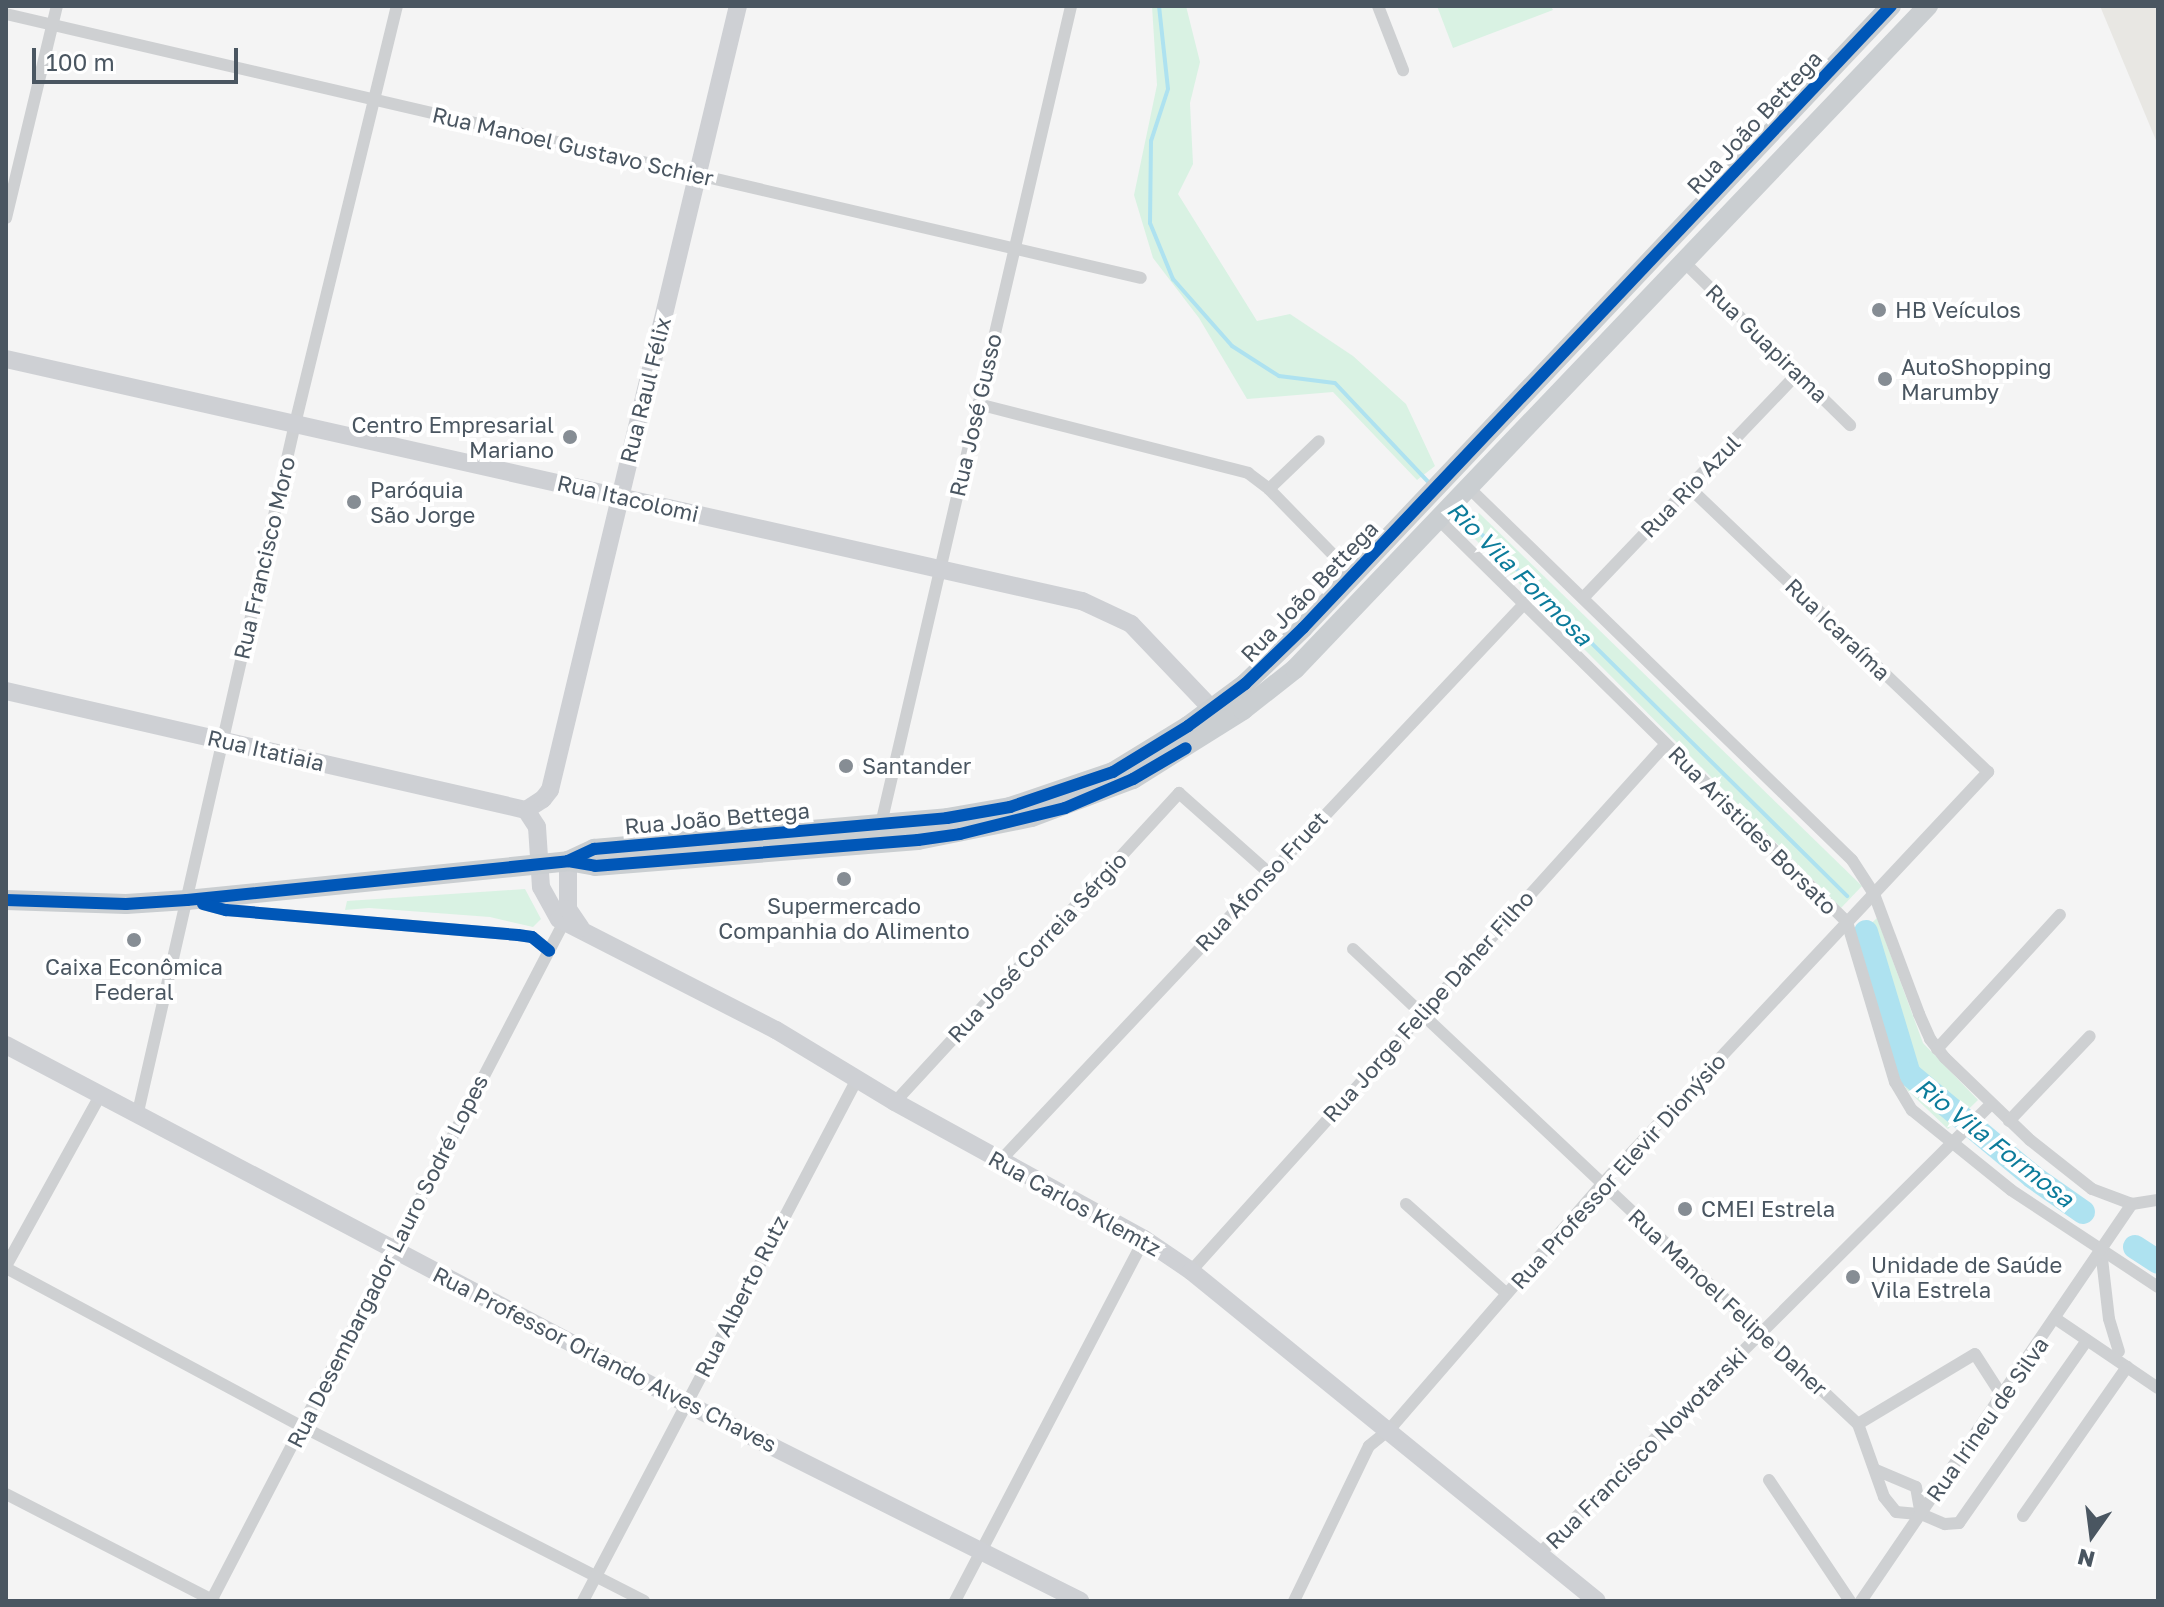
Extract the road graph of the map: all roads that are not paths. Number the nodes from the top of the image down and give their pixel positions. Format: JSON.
{"nodes":[{"id":1,"x":57,"y":6,"type":"edge"},
{"id":2,"x":397,"y":6,"type":"edge"},
{"id":3,"x":738,"y":6,"type":"edge"},
{"id":4,"x":1071,"y":6,"type":"edge"},
{"id":5,"x":1378,"y":6,"type":"edge"},
{"id":6,"x":1891,"y":6,"type":"edge"},
{"id":7,"x":1928,"y":6,"type":"edge"},
{"id":8,"x":6,"y":14,"type":"edge"},
{"id":9,"x":53,"y":25,"type":"junction"},
{"id":10,"x":1867,"y":31,"type":"junction"},
{"id":11,"x":1885,"y":51,"type":"junction"},
{"id":12,"x":1403,"y":70,"type":"dead end"},
{"id":13,"x":374,"y":100,"type":"junction"},
{"id":14,"x":697,"y":175,"type":"junction"},
{"id":15,"x":6,"y":218,"type":"edge"},
{"id":16,"x":1668,"y":245,"type":"junction"},
{"id":17,"x":1015,"y":249,"type":"junction"},
{"id":18,"x":1684,"y":262,"type":"junction"},
{"id":19,"x":1141,"y":278,"type":"dead end"},
{"id":20,"x":6,"y":359,"type":"edge"},
{"id":21,"x":1798,"y":373,"type":"junction"},
{"id":22,"x":978,"y":404,"type":"junction"},
{"id":23,"x":295,"y":424,"type":"junction"},
{"id":24,"x":1850,"y":425,"type":"dead end"},
{"id":25,"x":1319,"y":441,"type":"dead end"},
{"id":26,"x":1689,"y":487,"type":"junction"},
{"id":27,"x":1269,"y":489,"type":"junction"},
{"id":28,"x":620,"y":497,"type":"junction"},
{"id":29,"x":1452,"y":504,"type":"junction"},
{"id":30,"x":939,"y":568,"type":"junction"},
{"id":31,"x":1353,"y":575,"type":"junction"},
{"id":32,"x":1583,"y":598,"type":"junction"},
{"id":33,"x":1524,"y":604,"type":"junction"},
{"id":34,"x":6,"y":691,"type":"edge"},
{"id":35,"x":1212,"y":709,"type":"junction"},
{"id":36,"x":222,"y":740,"type":"junction"},
{"id":37,"x":1666,"y":744,"type":"junction"},
{"id":38,"x":1186,"y":748,"type":"junction"},
{"id":39,"x":1988,"y":772,"type":"joint"},
{"id":40,"x":526,"y":810,"type":"junction"},
{"id":41,"x":881,"y":824,"type":"junction"},
{"id":42,"x":568,"y":861,"type":"junction"},
{"id":43,"x":540,"y":864,"type":"junction"},
{"id":44,"x":1268,"y":872,"type":"junction"},
{"id":45,"x":1874,"y":894,"type":"junction"},
{"id":46,"x":6,"y":900,"type":"edge"},
{"id":47,"x":187,"y":900,"type":"junction"},
{"id":48,"x":2060,"y":915,"type":"dead end"},
{"id":49,"x":564,"y":922,"type":"junction"},
{"id":50,"x":1847,"y":922,"type":"junction"},
{"id":51,"x":584,"y":930,"type":"junction"},
{"id":52,"x":1353,"y":949,"type":"dead end"},
{"id":53,"x":549,"y":951,"type":"junction"},
{"id":54,"x":1421,"y":1012,"type":"junction"},
{"id":55,"x":2090,"y":1036,"type":"dead end"},
{"id":56,"x":6,"y":1045,"type":"edge"},
{"id":57,"x":1937,"y":1049,"type":"junction"},
{"id":58,"x":857,"y":1079,"type":"junction"},
{"id":59,"x":101,"y":1094,"type":"junction"},
{"id":60,"x":895,"y":1102,"type":"junction"},
{"id":61,"x":1991,"y":1104,"type":"junction"},
{"id":62,"x":138,"y":1112,"type":"junction"},
{"id":63,"x":2009,"y":1121,"type":"junction"},
{"id":64,"x":1954,"y":1141,"type":"junction"},
{"id":65,"x":1000,"y":1161,"type":"junction"},
{"id":66,"x":1602,"y":1184,"type":"junction"},
{"id":67,"x":2158,"y":1200,"type":"edge"},
{"id":68,"x":1406,"y":1204,"type":"dead end"},
{"id":69,"x":2132,"y":1204,"type":"junction"},
{"id":70,"x":1144,"y":1239,"type":"junction"},
{"id":71,"x":391,"y":1248,"type":"junction"},
{"id":72,"x":2101,"y":1250,"type":"junction"},
{"id":73,"x":6,"y":1267,"type":"edge"},
{"id":74,"x":1191,"y":1271,"type":"junction"},
{"id":75,"x":2158,"y":1287,"type":"edge"},
{"id":76,"x":1506,"y":1293,"type":"junction"},
{"id":77,"x":2056,"y":1319,"type":"junction"},
{"id":78,"x":1761,"y":1333,"type":"junction"},
{"id":79,"x":2087,"y":1340,"type":"junction"},
{"id":80,"x":2119,"y":1351,"type":"dead end"},
{"id":81,"x":2127,"y":1367,"type":"junction"},
{"id":82,"x":2158,"y":1388,"type":"edge"},
{"id":83,"x":2002,"y":1396,"type":"junction"},
{"id":84,"x":685,"y":1403,"type":"junction"},
{"id":85,"x":1858,"y":1424,"type":"junction"},
{"id":86,"x":301,"y":1426,"type":"junction"},
{"id":87,"x":1389,"y":1430,"type":"junction"},
{"id":88,"x":1876,"y":1470,"type":"junction"},
{"id":89,"x":1769,"y":1480,"type":"dead end"},
{"id":90,"x":6,"y":1494,"type":"edge"},
{"id":91,"x":1921,"y":1514,"type":"junction"},
{"id":92,"x":2023,"y":1516,"type":"dead end"},
{"id":93,"x":981,"y":1549,"type":"junction"},
{"id":94,"x":1539,"y":1554,"type":"junction"},
{"id":95,"x":595,"y":1577,"type":"junction"},
{"id":96,"x":212,"y":1601,"type":"edge"},
{"id":97,"x":583,"y":1601,"type":"edge"},
{"id":98,"x":644,"y":1601,"type":"edge"},
{"id":99,"x":955,"y":1601,"type":"edge"},
{"id":100,"x":1080,"y":1601,"type":"edge"},
{"id":101,"x":1294,"y":1601,"type":"edge"},
{"id":102,"x":1597,"y":1601,"type":"edge"},
{"id":103,"x":1850,"y":1601,"type":"edge"},
{"id":104,"x":1861,"y":1601,"type":"edge"}],
"edges":[{"from":1,"to":9,"type":"street"},
{"from":2,"to":13,"type":"street","name":"Rua Francisco Moro"},
{"from":3,"to":14,"type":"main road","name":"Rua Raul Félix"},
{"from":4,"to":17,"type":"street","name":"Rua José Gusso"},
{"from":5,"to":12,"type":"street"},
{"from":6,"to":10,"type":"main road","name":"Rua João Bettega"},
{"from":7,"to":11,"type":"main road","name":"Rua João Bettega"},
{"from":8,"to":9,"type":"street","name":"Rua Manoel Gustavo Schier"},
{"from":9,"to":13,"type":"street","name":"Rua Manoel Gustavo Schier"},
{"from":9,"to":15,"type":"street"},
{"from":10,"to":11,"type":"main road"},
{"from":10,"to":16,"type":"main road","name":"Rua João Bettega"},
{"from":11,"to":18,"type":"main road","name":"Rua João Bettega"},
{"from":13,"to":14,"type":"street","name":"Rua Manoel Gustavo Schier"},
{"from":13,"to":23,"type":"street","name":"Rua Francisco Moro"},
{"from":14,"to":17,"type":"street","name":"Rua Manoel Gustavo Schier"},
{"from":14,"to":28,"type":"main road","name":"Rua Raul Félix"},
{"from":16,"to":18,"type":"main road"},
{"from":16,"to":31,"type":"main road","name":"Rua João Bettega"},
{"from":17,"to":19,"type":"street","name":"Rua Manoel Gustavo Schier"},
{"from":17,"to":22,"type":"street","name":"Rua José Gusso"},
{"from":18,"to":21,"type":"street","name":"Rua Guapirama"},
{"from":18,"to":29,"type":"main road","name":"Rua João Bettega"},
{"from":20,"to":23,"type":"main road","name":"Rua Itacolomi"},
{"from":21,"to":24,"type":"street","name":"Rua Guapirama"},
{"from":21,"to":26,"type":"street","name":"Rua Rio Azul"},
{"from":22,"to":27,"type":"street"},
{"from":22,"to":30,"type":"street","name":"Rua José Gusso"},
{"from":23,"to":28,"type":"main road","name":"Rua Itacolomi"},
{"from":23,"to":36,"type":"street","name":"Rua Francisco Moro"},
{"from":25,"to":27,"type":"street"},
{"from":26,"to":32,"type":"street","name":"Rua Rio Azul"},
{"from":26,"to":39,"type":"street","name":"Rua Icaraíma"},
{"from":27,"to":31,"type":"street"},
{"from":28,"to":30,"type":"main road","name":"Rua Itacolomi"},
{"from":28,"to":40,"type":"main road","name":"Rua Raul Félix"},
{"from":29,"to":32,"type":"street","name":"Rua Aristides Borsato"},
{"from":29,"to":33,"type":"street","name":"Rua Aristides Borsato"},
{"from":29,"to":38,"type":"main road","name":"Rua João Bettega"},
{"from":30,"to":35,"type":"main road","name":"Rua Itacolomi"},
{"from":30,"to":41,"type":"street","name":"Rua José Gusso"},
{"from":31,"to":35,"type":"main road","name":"Rua João Bettega"},
{"from":32,"to":45,"type":"street","name":"Rua Aristides Borsato"},
{"from":33,"to":37,"type":"street","name":"Rua Aristides Borsato"},
{"from":33,"to":44,"type":"street","name":"Rua Afonso Fruet"},
{"from":34,"to":36,"type":"main road","name":"Rua Itatiaia"},
{"from":35,"to":38,"type":"main road"},
{"from":35,"to":41,"type":"main road","name":"Rua João Bettega"},
{"from":36,"to":40,"type":"main road","name":"Rua Itatiaia"},
{"from":36,"to":47,"type":"street","name":"Rua Francisco Moro"},
{"from":37,"to":50,"type":"street","name":"Rua Aristides Borsato"},
{"from":37,"to":54,"type":"street","name":"Rua Jorge Felipe Daher Filho"},
{"from":38,"to":42,"type":"main road","name":"Rua João Bettega"},
{"from":39,"to":45,"type":"street","name":"Rua Professor Elevir Dionýsio"},
{"from":40,"to":43,"type":"main road"},
{"from":41,"to":42,"type":"main road","name":"Rua João Bettega"},
{"from":42,"to":43,"type":"main road","name":"Rua João Bettega"},
{"from":42,"to":51,"type":"main road"},
{"from":43,"to":47,"type":"main road","name":"Rua João Bettega"},
{"from":43,"to":49,"type":"main road"},
{"from":44,"to":60,"type":"street","name":"Rua José Correia Sérgio"},
{"from":44,"to":65,"type":"street","name":"Rua Afonso Fruet"},
{"from":45,"to":50,"type":"street","name":"Rua Professor Elevir Dionýsio"},
{"from":45,"to":57,"type":"street","name":"Rua Aristides Borsato"},
{"from":46,"to":47,"type":"main road","name":"Rua João Bettega"},
{"from":47,"to":53,"type":"street","name":"Rua João Bettega"},
{"from":47,"to":62,"type":"street","name":"Rua Francisco Moro"},
{"from":48,"to":57,"type":"street"},
{"from":49,"to":51,"type":"main road","name":"Rua Carlos Klemtz"},
{"from":49,"to":53,"type":"street","name":"Rua Desembargador Lauro Sodré Lopes"},
{"from":50,"to":64,"type":"street","name":"Rua Aristides Borsato"},
{"from":50,"to":66,"type":"street","name":"Rua Professor Elevir Dionýsio"},
{"from":51,"to":58,"type":"main road","name":"Rua Carlos Klemtz"},
{"from":52,"to":54,"type":"street","name":"Rua Manoel Felipe Daher"},
{"from":53,"to":71,"type":"street","name":"Rua Desembargador Lauro Sodré Lopes"},
{"from":54,"to":66,"type":"street","name":"Rua Manoel Felipe Daher"},
{"from":54,"to":74,"type":"street","name":"Rua Jorge Felipe Daher Filho"},
{"from":55,"to":63,"type":"street"},
{"from":56,"to":59,"type":"main road","name":"Rua Professor Orlando Alves Chaves"},
{"from":57,"to":61,"type":"street","name":"Rua Aristides Borsato"},
{"from":58,"to":60,"type":"main road","name":"Rua Carlos Klemtz"},
{"from":58,"to":84,"type":"street","name":"Rua Alberto Rutz"},
{"from":59,"to":62,"type":"main road","name":"Rua Professor Orlando Alves Chaves"},
{"from":59,"to":73,"type":"street"},
{"from":60,"to":65,"type":"main road","name":"Rua Carlos Klemtz"},
{"from":61,"to":63,"type":"street","name":"Rua Aristides Borsato"},
{"from":61,"to":64,"type":"street","name":"Rua Francisco Nowotarski"},
{"from":62,"to":71,"type":"main road","name":"Rua Professor Orlando Alves Chaves"},
{"from":63,"to":69,"type":"street","name":"Rua Aristides Borsato"},
{"from":64,"to":72,"type":"street","name":"Rua Aristides Borsato"},
{"from":64,"to":78,"type":"street","name":"Rua Francisco Nowotarski"},
{"from":65,"to":70,"type":"main road","name":"Rua Carlos Klemtz"},
{"from":66,"to":76,"type":"street","name":"Rua Professor Elevir Dionýsio"},
{"from":66,"to":78,"type":"street","name":"Rua Manoel Felipe Daher"},
{"from":67,"to":69,"type":"street"},
{"from":68,"to":76,"type":"street"},
{"from":69,"to":72,"type":"street","name":"Rua Irineu de Silva"},
{"from":70,"to":74,"type":"main road","name":"Rua Carlos Klemtz"},
{"from":70,"to":93,"type":"street"},
{"from":71,"to":84,"type":"main road","name":"Rua Professor Orlando Alves Chaves"},
{"from":71,"to":86,"type":"street","name":"Rua Desembargador Lauro Sodré Lopes"},
{"from":72,"to":75,"type":"street","name":"Rua Aristides Borsato"},
{"from":72,"to":77,"type":"street","name":"Rua Irineu de Silva"},
{"from":72,"to":80,"type":"street"},
{"from":73,"to":86,"type":"street"},
{"from":74,"to":87,"type":"main road","name":"Rua Carlos Klemtz"},
{"from":76,"to":87,"type":"street","name":"Rua Professor Elevir Dionýsio"},
{"from":77,"to":79,"type":"street"},
{"from":77,"to":83,"type":"street","name":"Rua Irineu de Silva"},
{"from":78,"to":85,"type":"street","name":"Rua Manoel Felipe Daher"},
{"from":78,"to":94,"type":"street","name":"Rua Francisco Nowotarski"},
{"from":79,"to":81,"type":"street"},
{"from":79,"to":91,"type":"street","name":"Rua Irineu de Silva"},
{"from":81,"to":82,"type":"street"},
{"from":81,"to":92,"type":"street"},
{"from":83,"to":85,"type":"street"},
{"from":83,"to":91,"type":"street","name":"Rua Irineu de Silva"},
{"from":84,"to":93,"type":"main road","name":"Rua Professor Orlando Alves Chaves"},
{"from":84,"to":95,"type":"street","name":"Rua Alberto Rutz"},
{"from":85,"to":88,"type":"street","name":"Rua Manoel Felipe Daher"},
{"from":86,"to":95,"type":"street"},
{"from":86,"to":96,"type":"street","name":"Rua Desembargador Lauro Sodré Lopes"},
{"from":87,"to":94,"type":"main road","name":"Rua Carlos Klemtz"},
{"from":87,"to":101,"type":"street","name":"Rua Professor Elevir Dionýsio"},
{"from":88,"to":91,"type":"street"},
{"from":88,"to":91,"type":"street","name":"Rua Manoel Felipe Daher"},
{"from":89,"to":103,"type":"street"},
{"from":90,"to":96,"type":"street"},
{"from":91,"to":104,"type":"street","name":"Rua Irineu de Silva"},
{"from":93,"to":99,"type":"street"},
{"from":93,"to":100,"type":"main road","name":"Rua Professor Orlando Alves Chaves"},
{"from":94,"to":102,"type":"main road","name":"Rua Carlos Klemtz"},
{"from":95,"to":97,"type":"street","name":"Rua Alberto Rutz"},
{"from":95,"to":98,"type":"street"}]}
